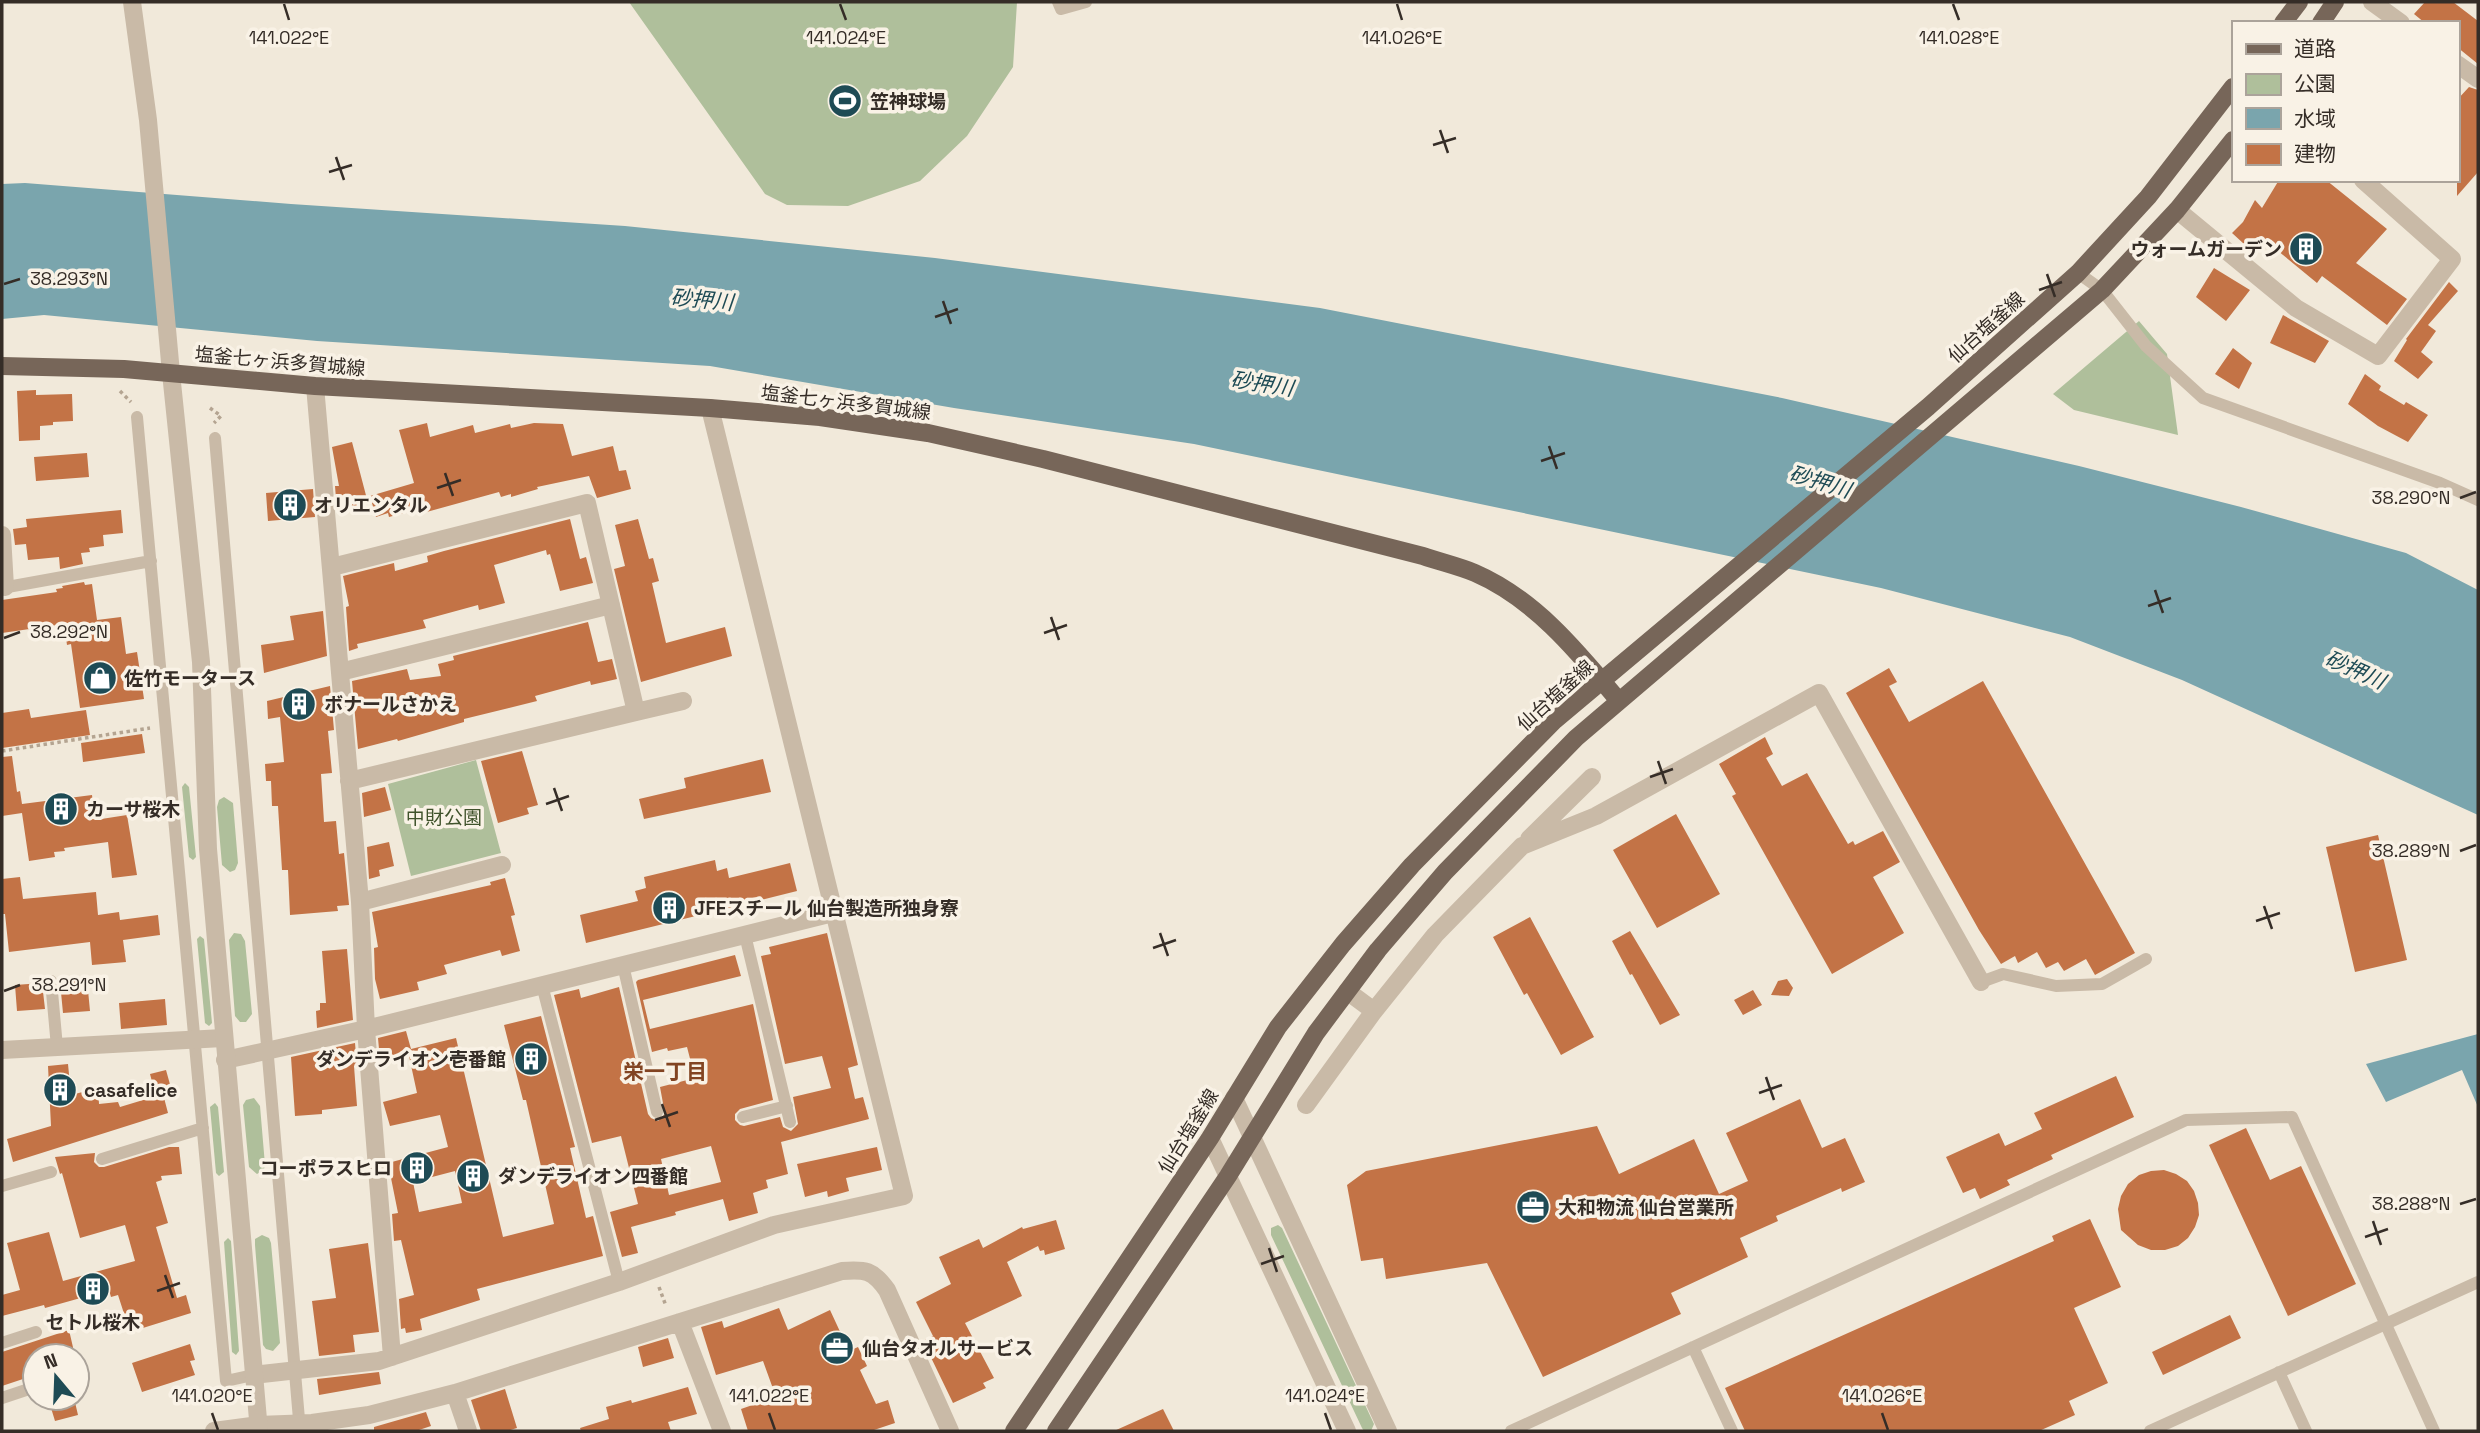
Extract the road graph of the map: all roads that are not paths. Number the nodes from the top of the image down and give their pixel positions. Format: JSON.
{"nodes":[{"id":1,"x":132,"y":2,"type":"edge"},
{"id":2,"x":1058,"y":2,"type":"edge"},
{"id":3,"x":1086,"y":2,"type":"edge"},
{"id":4,"x":2299,"y":2,"type":"edge"},
{"id":5,"x":2336,"y":2,"type":"edge"},
{"id":6,"x":2372,"y":2,"type":"edge"},
{"id":7,"x":2285,"y":21,"type":"edge"},
{"id":8,"x":2322,"y":21,"type":"edge"},
{"id":9,"x":2398,"y":21,"type":"edge"},
{"id":10,"x":2459,"y":65,"type":"edge"},
{"id":11,"x":2478,"y":79,"type":"edge"},
{"id":12,"x":2232,"y":88,"type":"edge"},
{"id":13,"x":2232,"y":141,"type":"edge"},
{"id":14,"x":2365,"y":182,"type":"edge"},
{"id":15,"x":2177,"y":210,"type":"junction"},
{"id":16,"x":2078,"y":272,"type":"junction"},
{"id":17,"x":2102,"y":290,"type":"junction"},
{"id":18,"x":2,"y":366,"type":"edge"},
{"id":19,"x":171,"y":373,"type":"junction"},
{"id":20,"x":315,"y":386,"type":"junction"},
{"id":21,"x":710,"y":408,"type":"junction"},
{"id":22,"x":137,"y":417,"type":"dead end"},
{"id":23,"x":215,"y":438,"type":"dead end"},
{"id":24,"x":2478,"y":500,"type":"edge"},
{"id":25,"x":2,"y":535,"type":"edge"},
{"id":26,"x":151,"y":561,"type":"junction"},
{"id":27,"x":332,"y":567,"type":"junction"},
{"id":28,"x":3,"y":588,"type":"edge"},
{"id":29,"x":611,"y":605,"type":"junction"},
{"id":30,"x":340,"y":673,"type":"junction"},
{"id":31,"x":1601,"y":680,"type":"junction"},
{"id":32,"x":683,"y":701,"type":"dead end"},
{"id":33,"x":1619,"y":701,"type":"junction"},
{"id":34,"x":636,"y":712,"type":"junction"},
{"id":35,"x":1592,"y":777,"type":"dead end"},
{"id":36,"x":349,"y":781,"type":"junction"},
{"id":37,"x":1522,"y":846,"type":"junction"},
{"id":38,"x":502,"y":865,"type":"dead end"},
{"id":39,"x":360,"y":902,"type":"junction"},
{"id":40,"x":833,"y":913,"type":"junction"},
{"id":41,"x":745,"y":935,"type":"junction"},
{"id":42,"x":2146,"y":959,"type":"dead end"},
{"id":43,"x":622,"y":965,"type":"junction"},
{"id":44,"x":51,"y":981,"type":"dead end"},
{"id":45,"x":1981,"y":982,"type":"joint"},
{"id":46,"x":542,"y":985,"type":"junction"},
{"id":47,"x":1347,"y":991,"type":"junction"},
{"id":48,"x":1374,"y":1011,"type":"junction"},
{"id":49,"x":366,"y":1029,"type":"junction"},
{"id":50,"x":223,"y":1038,"type":"junction"},
{"id":51,"x":195,"y":1041,"type":"junction"},
{"id":52,"x":57,"y":1047,"type":"junction"},
{"id":53,"x":2,"y":1050,"type":"edge"},
{"id":54,"x":266,"y":1051,"type":"junction"},
{"id":55,"x":225,"y":1060,"type":"junction"},
{"id":56,"x":1234,"y":1098,"type":"junction"},
{"id":57,"x":1306,"y":1105,"type":"dead end"},
{"id":58,"x":787,"y":1106,"type":"junction"},
{"id":59,"x":657,"y":1112,"type":"dead end"},
{"id":60,"x":743,"y":1116,"type":"dead end"},
{"id":61,"x":790,"y":1122,"type":"dead end"},
{"id":62,"x":203,"y":1128,"type":"junction"},
{"id":63,"x":1210,"y":1138,"type":"junction"},
{"id":64,"x":1251,"y":1138,"type":"junction"},
{"id":65,"x":102,"y":1158,"type":"dead end"},
{"id":66,"x":51,"y":1172,"type":"dead end"},
{"id":67,"x":1228,"y":1176,"type":"junction"},
{"id":68,"x":2,"y":1186,"type":"edge"},
{"id":69,"x":619,"y":1282,"type":"junction"},
{"id":70,"x":2478,"y":1282,"type":"edge"},
{"id":71,"x":675,"y":1318,"type":"junction"},
{"id":72,"x":2385,"y":1324,"type":"junction"},
{"id":73,"x":36,"y":1332,"type":"dead end"},
{"id":74,"x":2,"y":1343,"type":"edge"},
{"id":75,"x":1693,"y":1347,"type":"junction"},
{"id":76,"x":392,"y":1357,"type":"junction"},
{"id":77,"x":294,"y":1371,"type":"junction"},
{"id":78,"x":2279,"y":1373,"type":"junction"},
{"id":79,"x":253,"y":1376,"type":"junction"},
{"id":80,"x":21,"y":1392,"type":"edge"},
{"id":81,"x":456,"y":1393,"type":"junction"},
{"id":82,"x":2,"y":1398,"type":"edge"},
{"id":83,"x":299,"y":1427,"type":"edge"},
{"id":84,"x":258,"y":1428,"type":"edge"},
{"id":85,"x":214,"y":1431,"type":"edge"},
{"id":86,"x":468,"y":1431,"type":"edge"},
{"id":87,"x":722,"y":1431,"type":"edge"},
{"id":88,"x":950,"y":1431,"type":"edge"},
{"id":89,"x":1014,"y":1431,"type":"edge"},
{"id":90,"x":1056,"y":1431,"type":"edge"},
{"id":91,"x":1347,"y":1431,"type":"edge"},
{"id":92,"x":1388,"y":1431,"type":"edge"},
{"id":93,"x":1511,"y":1431,"type":"edge"},
{"id":94,"x":1732,"y":1431,"type":"edge"},
{"id":95,"x":2150,"y":1431,"type":"edge"},
{"id":96,"x":2306,"y":1431,"type":"edge"},
{"id":97,"x":2434,"y":1431,"type":"edge"}],
"edges":[{"from":1,"to":19,"type":"street"},
{"from":2,"to":3,"type":"lane"},
{"from":4,"to":7,"type":"main road"},
{"from":5,"to":8,"type":"main road"},
{"from":6,"to":9,"type":"street"},
{"from":10,"to":11,"type":"street"},
{"from":12,"to":16,"type":"main road","name":"仙台塩釜線"},
{"from":13,"to":15,"type":"main road"},
{"from":14,"to":15,"type":"street"},
{"from":15,"to":17,"type":"main road"},
{"from":16,"to":17,"type":"lane"},
{"from":16,"to":31,"type":"main road","name":"仙台塩釜線"},
{"from":17,"to":24,"type":"lane"},
{"from":17,"to":33,"type":"main road"},
{"from":18,"to":19,"type":"main road","name":"塩釜七ヶ浜多賀城線"},
{"from":19,"to":20,"type":"main road","name":"塩釜七ヶ浜多賀城線"},
{"from":19,"to":50,"type":"street"},
{"from":20,"to":21,"type":"main road","name":"塩釜七ヶ浜多賀城線"},
{"from":20,"to":27,"type":"street"},
{"from":21,"to":31,"type":"main road","name":"塩釜七ヶ浜多賀城線"},
{"from":21,"to":40,"type":"street"},
{"from":22,"to":26,"type":"lane"},
{"from":23,"to":54,"type":"lane"},
{"from":25,"to":28,"type":"street"},
{"from":26,"to":28,"type":"lane"},
{"from":26,"to":51,"type":"lane"},
{"from":27,"to":29,"type":"street"},
{"from":27,"to":30,"type":"street"},
{"from":29,"to":30,"type":"street"},
{"from":29,"to":34,"type":"street"},
{"from":30,"to":36,"type":"street"},
{"from":31,"to":33,"type":"main road","name":"塩釜七ヶ浜多賀城線"},
{"from":31,"to":56,"type":"main road","name":"仙台塩釜線"},
{"from":32,"to":34,"type":"street"},
{"from":33,"to":47,"type":"main road"},
{"from":34,"to":36,"type":"street"},
{"from":35,"to":37,"type":"street"},
{"from":36,"to":39,"type":"street"},
{"from":37,"to":45,"type":"street"},
{"from":37,"to":48,"type":"street"},
{"from":38,"to":39,"type":"street"},
{"from":39,"to":49,"type":"street"},
{"from":40,"to":41,"type":"street"},
{"from":40,"to":69,"type":"street"},
{"from":41,"to":43,"type":"street"},
{"from":41,"to":58,"type":"lane"},
{"from":42,"to":45,"type":"lane"},
{"from":43,"to":46,"type":"street"},
{"from":43,"to":59,"type":"lane"},
{"from":44,"to":52,"type":"lane"},
{"from":46,"to":49,"type":"street"},
{"from":46,"to":69,"type":"lane"},
{"from":47,"to":48,"type":"street"},
{"from":47,"to":64,"type":"main road"},
{"from":48,"to":57,"type":"street"},
{"from":49,"to":54,"type":"street"},
{"from":49,"to":76,"type":"street"},
{"from":50,"to":51,"type":"street"},
{"from":50,"to":55,"type":"street"},
{"from":51,"to":52,"type":"street"},
{"from":51,"to":62,"type":"lane"},
{"from":52,"to":53,"type":"street"},
{"from":54,"to":55,"type":"street"},
{"from":54,"to":77,"type":"lane"},
{"from":55,"to":79,"type":"street"},
{"from":56,"to":63,"type":"main road","name":"仙台塩釜線"},
{"from":56,"to":64,"type":"street"},
{"from":58,"to":60,"type":"lane"},
{"from":58,"to":61,"type":"lane"},
{"from":62,"to":65,"type":"lane"},
{"from":62,"to":79,"type":"lane"},
{"from":63,"to":67,"type":"street"},
{"from":63,"to":89,"type":"main road","name":"仙台塩釜線"},
{"from":64,"to":67,"type":"main road"},
{"from":64,"to":92,"type":"street"},
{"from":66,"to":68,"type":"lane"},
{"from":67,"to":90,"type":"main road"},
{"from":67,"to":91,"type":"street"},
{"from":69,"to":76,"type":"street"},
{"from":70,"to":72,"type":"lane"},
{"from":71,"to":81,"type":"street"},
{"from":71,"to":87,"type":"street"},
{"from":71,"to":88,"type":"street"},
{"from":72,"to":75,"type":"lane"},
{"from":72,"to":78,"type":"lane"},
{"from":72,"to":97,"type":"lane"},
{"from":73,"to":74,"type":"lane"},
{"from":75,"to":93,"type":"lane"},
{"from":75,"to":94,"type":"lane"},
{"from":76,"to":77,"type":"street"},
{"from":77,"to":79,"type":"street"},
{"from":77,"to":83,"type":"lane"},
{"from":78,"to":95,"type":"lane"},
{"from":78,"to":96,"type":"lane"},
{"from":79,"to":84,"type":"street"},
{"from":80,"to":82,"type":"lane"},
{"from":81,"to":83,"type":"street"},
{"from":81,"to":86,"type":"street"},
{"from":83,"to":84,"type":"street"},
{"from":84,"to":85,"type":"street"}]}
